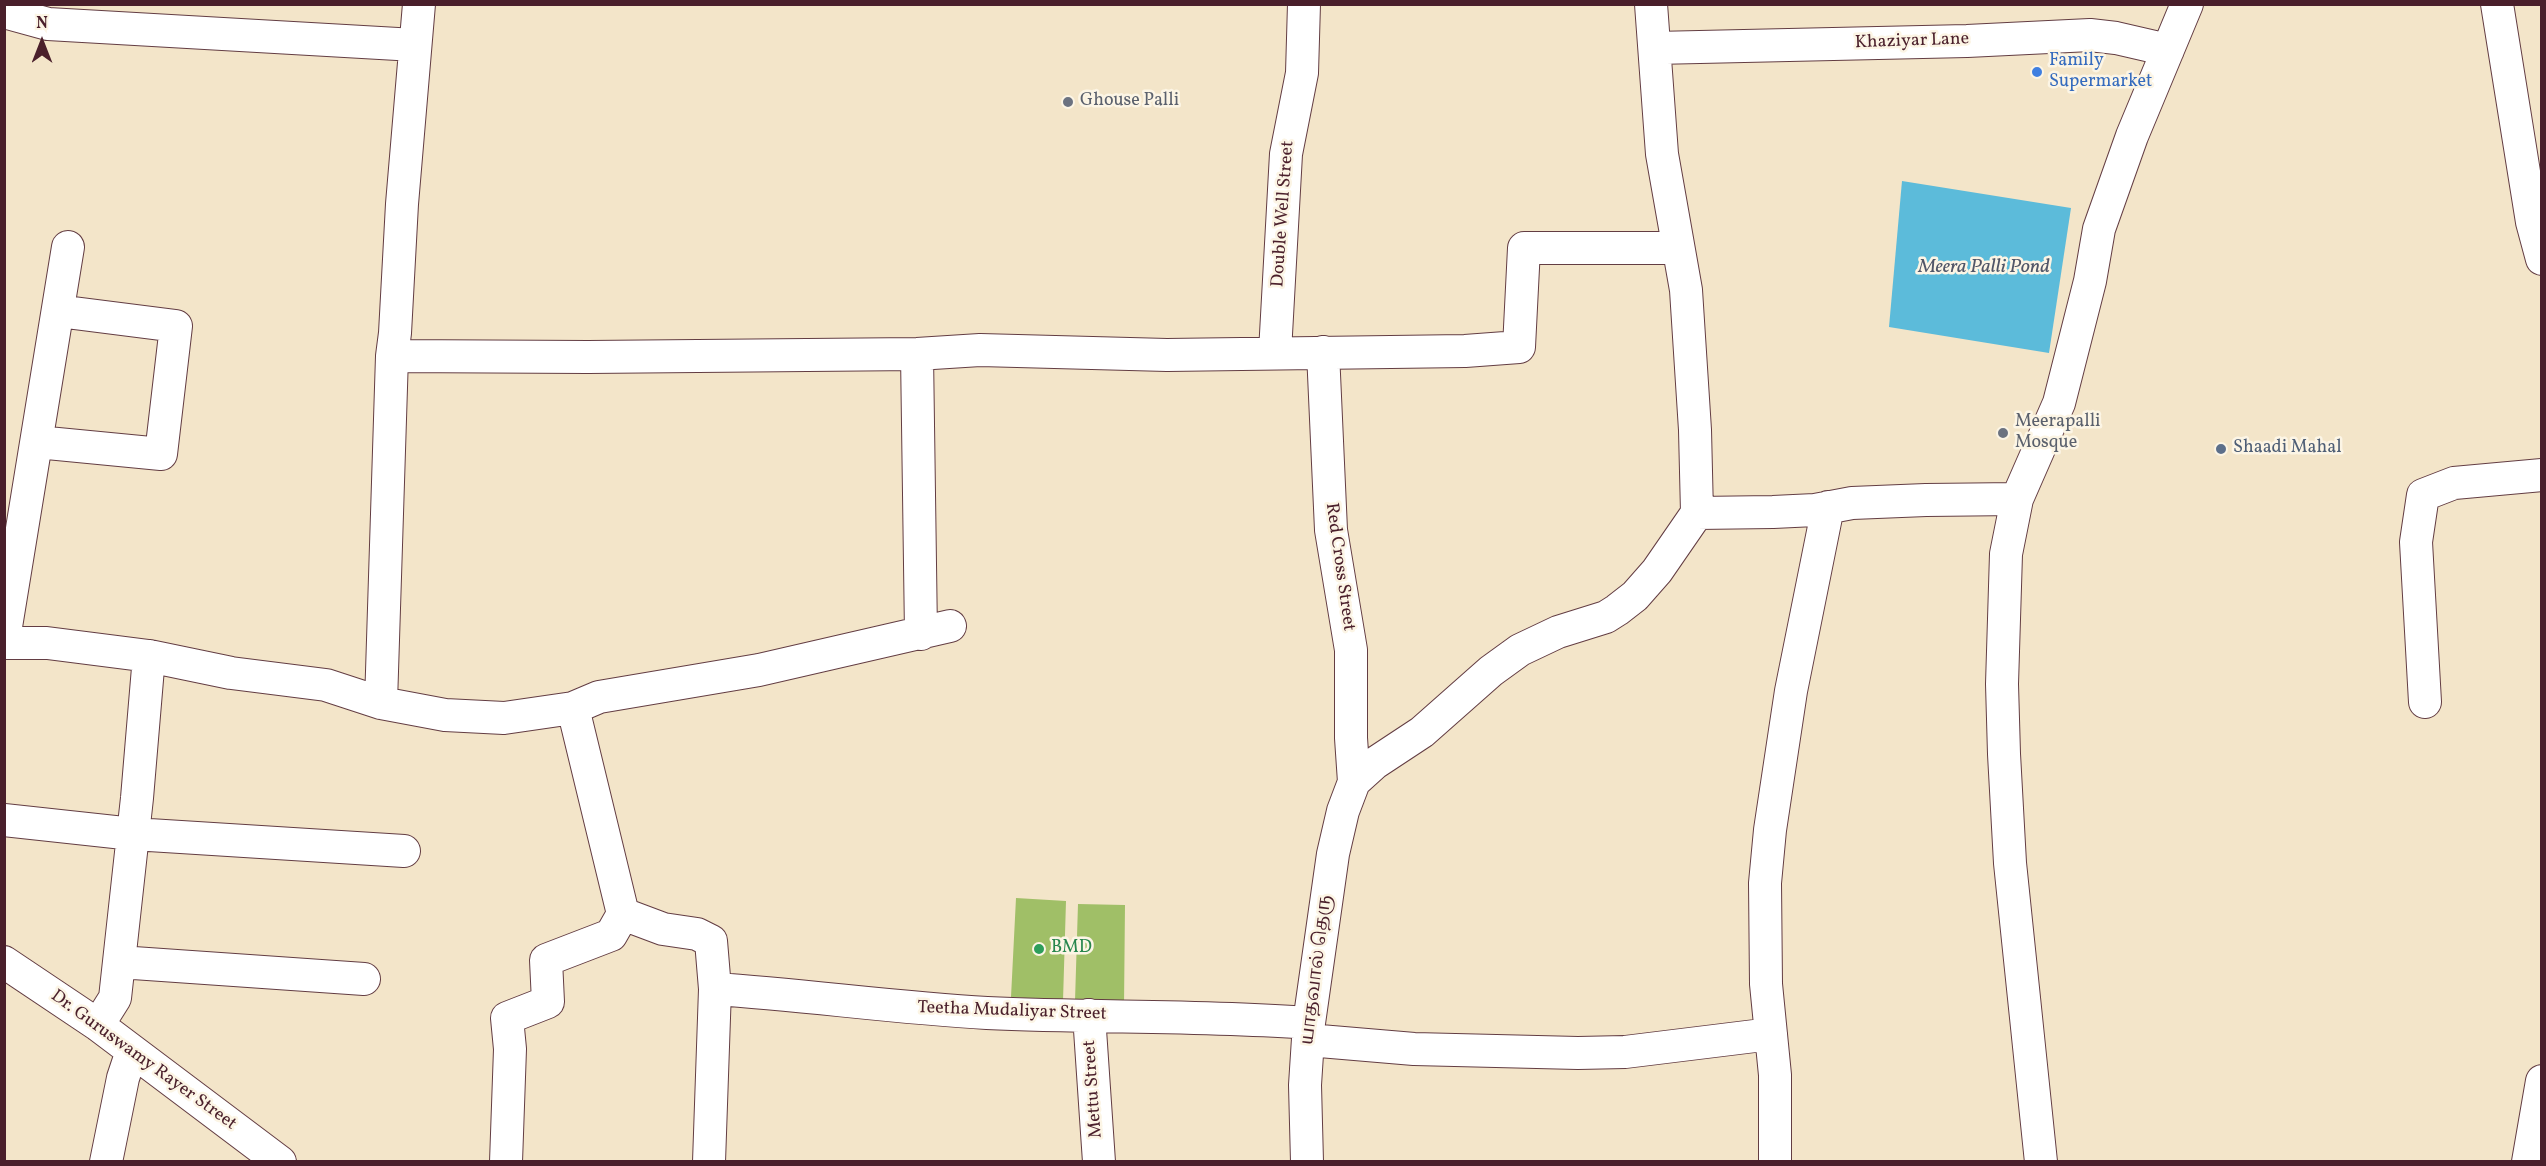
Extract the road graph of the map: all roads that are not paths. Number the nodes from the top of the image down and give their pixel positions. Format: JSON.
{"nodes":[{"id":1,"x":419,"y":4,"type":"edge"},
{"id":2,"x":1304,"y":4,"type":"edge"},
{"id":3,"x":1651,"y":4,"type":"edge"},
{"id":4,"x":2187,"y":4,"type":"edge"},
{"id":5,"x":2497,"y":4,"type":"edge"},
{"id":6,"x":4,"y":12,"type":"edge"},
{"id":7,"x":415,"y":45,"type":"junction"},
{"id":8,"x":1655,"y":48,"type":"junction"},
{"id":9,"x":2168,"y":50,"type":"junction"},
{"id":10,"x":68,"y":247,"type":"dead end"},
{"id":11,"x":1677,"y":248,"type":"junction"},
{"id":12,"x":2541,"y":259,"type":"edge"},
{"id":13,"x":58,"y":310,"type":"junction"},
{"id":14,"x":1275,"y":352,"type":"junction"},
{"id":15,"x":1323,"y":352,"type":"junction"},
{"id":16,"x":917,"y":354,"type":"junction"},
{"id":17,"x":392,"y":356,"type":"junction"},
{"id":18,"x":37,"y":442,"type":"junction"},
{"id":19,"x":2541,"y":475,"type":"edge"},
{"id":20,"x":2017,"y":499,"type":"junction"},
{"id":21,"x":1828,"y":507,"type":"junction"},
{"id":22,"x":1697,"y":513,"type":"junction"},
{"id":23,"x":4,"y":641,"type":"edge"},
{"id":24,"x":149,"y":656,"type":"junction"},
{"id":25,"x":2425,"y":702,"type":"dead end"},
{"id":26,"x":381,"y":703,"type":"junction"},
{"id":27,"x":573,"y":708,"type":"junction"},
{"id":28,"x":1354,"y":782,"type":"junction"},
{"id":29,"x":4,"y":820,"type":"edge"},
{"id":30,"x":133,"y":834,"type":"junction"},
{"id":31,"x":404,"y":851,"type":"dead end"},
{"id":32,"x":623,"y":914,"type":"junction"},
{"id":33,"x":4,"y":962,"type":"edge"},
{"id":34,"x":119,"y":962,"type":"junction"},
{"id":35,"x":364,"y":979,"type":"dead end"},
{"id":36,"x":715,"y":989,"type":"junction"},
{"id":37,"x":1089,"y":1016,"type":"junction"},
{"id":38,"x":98,"y":1025,"type":"junction"},
{"id":39,"x":1309,"y":1031,"type":"junction"},
{"id":40,"x":1771,"y":1034,"type":"junction"},
{"id":41,"x":132,"y":1051,"type":"junction"},
{"id":42,"x":2541,"y":1081,"type":"edge"},
{"id":43,"x":106,"y":1161,"type":"edge"},
{"id":44,"x":280,"y":1161,"type":"edge"},
{"id":45,"x":506,"y":1161,"type":"edge"},
{"id":46,"x":710,"y":1161,"type":"edge"},
{"id":47,"x":1099,"y":1161,"type":"edge"},
{"id":48,"x":1307,"y":1161,"type":"edge"},
{"id":49,"x":1775,"y":1161,"type":"edge"},
{"id":50,"x":2041,"y":1161,"type":"edge"},
{"id":51,"x":2528,"y":1161,"type":"edge"}],
"edges":[{"from":1,"to":7,"type":"street"},
{"from":2,"to":14,"type":"street","name":"Double Well Street"},
{"from":3,"to":8,"type":"street"},
{"from":4,"to":9,"type":"street"},
{"from":5,"to":12,"type":"street"},
{"from":6,"to":7,"type":"street"},
{"from":7,"to":17,"type":"street"},
{"from":8,"to":9,"type":"street","name":"Khaziyar Lane"},
{"from":8,"to":11,"type":"street"},
{"from":9,"to":20,"type":"street"},
{"from":10,"to":13,"type":"street"},
{"from":11,"to":15,"type":"street"},
{"from":11,"to":22,"type":"street"},
{"from":13,"to":18,"type":"street"},
{"from":13,"to":18,"type":"street"},
{"from":14,"to":15,"type":"street"},
{"from":14,"to":16,"type":"street"},
{"from":15,"to":28,"type":"street","name":"Red Cross Street"},
{"from":16,"to":17,"type":"street"},
{"from":16,"to":27,"type":"street"},
{"from":17,"to":26,"type":"street"},
{"from":18,"to":23,"type":"street"},
{"from":19,"to":25,"type":"street"},
{"from":20,"to":21,"type":"street"},
{"from":20,"to":50,"type":"street"},
{"from":21,"to":22,"type":"street"},
{"from":21,"to":40,"type":"street"},
{"from":22,"to":28,"type":"street"},
{"from":23,"to":24,"type":"street"},
{"from":24,"to":26,"type":"street"},
{"from":24,"to":30,"type":"street"},
{"from":26,"to":27,"type":"street"},
{"from":27,"to":32,"type":"street"},
{"from":28,"to":39,"type":"street","name":"யாதவால் தெரு"},
{"from":29,"to":30,"type":"street"},
{"from":30,"to":31,"type":"street"},
{"from":30,"to":34,"type":"street"},
{"from":32,"to":36,"type":"street"},
{"from":32,"to":45,"type":"street"},
{"from":33,"to":38,"type":"street","name":"Dr. Guruswamy Rayer Street"},
{"from":34,"to":35,"type":"street"},
{"from":34,"to":38,"type":"street"},
{"from":36,"to":37,"type":"street","name":"Teetha Mudaliyar Street"},
{"from":36,"to":46,"type":"street"},
{"from":37,"to":39,"type":"street","name":"Teetha Mudaliyar Street"},
{"from":37,"to":47,"type":"street","name":"Mettu Street"},
{"from":38,"to":41,"type":"street","name":"Dr. Guruswamy Rayer Street"},
{"from":39,"to":40,"type":"street","name":"Teetha Mudaliyar Street"},
{"from":39,"to":48,"type":"street","name":"யாதவால் தெரு"},
{"from":40,"to":49,"type":"street"},
{"from":41,"to":43,"type":"street"},
{"from":41,"to":44,"type":"street","name":"Dr. Guruswamy Rayer Street"},
{"from":42,"to":51,"type":"street"}]}
